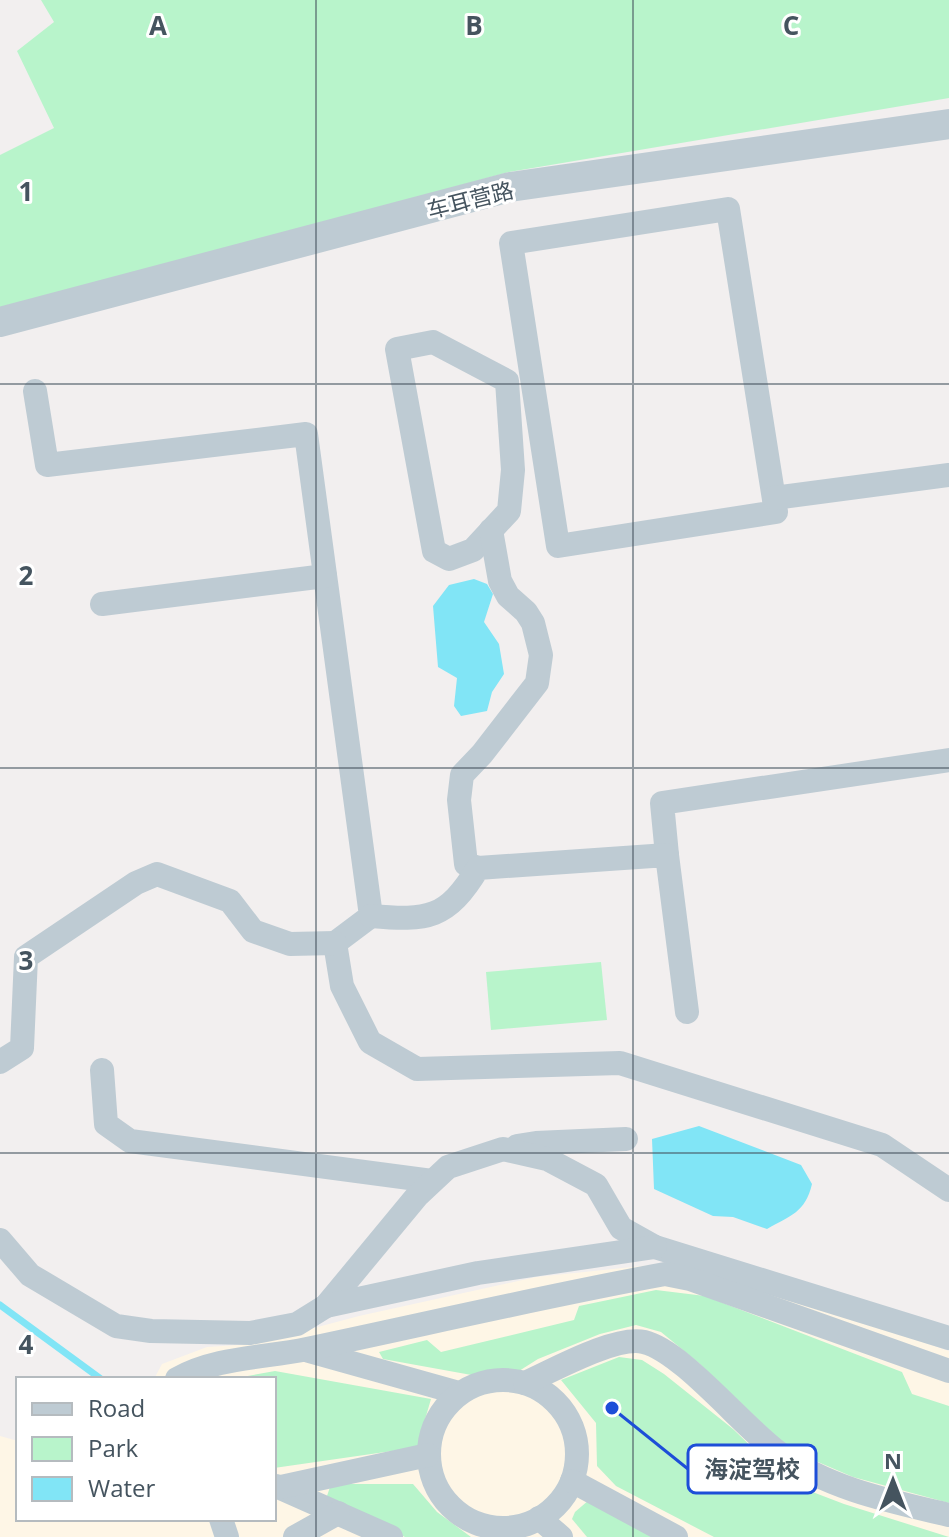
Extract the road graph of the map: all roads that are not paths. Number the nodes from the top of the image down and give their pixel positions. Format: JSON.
{"nodes":[{"id":1,"x":949,"y":124,"type":"edge"},
{"id":2,"x":0,"y":322,"type":"edge"},
{"id":3,"x":35,"y":391,"type":"dead end"},
{"id":4,"x":949,"y":475,"type":"edge"},
{"id":5,"x":774,"y":498,"type":"junction"},
{"id":6,"x":491,"y":530,"type":"junction"},
{"id":7,"x":325,"y":576,"type":"junction"},
{"id":8,"x":102,"y":604,"type":"dead end"},
{"id":9,"x":949,"y":760,"type":"edge"},
{"id":10,"x":667,"y":855,"type":"junction"},
{"id":11,"x":478,"y":868,"type":"junction"},
{"id":12,"x":371,"y":916,"type":"junction"},
{"id":13,"x":335,"y":943,"type":"junction"},
{"id":14,"x":687,"y":1012,"type":"dead end"},
{"id":15,"x":0,"y":1062,"type":"edge"},
{"id":16,"x":102,"y":1070,"type":"dead end"},
{"id":17,"x":626,"y":1139,"type":"dead end"},
{"id":18,"x":503,"y":1149,"type":"junction"},
{"id":19,"x":432,"y":1181,"type":"junction"},
{"id":20,"x":949,"y":1190,"type":"edge"},
{"id":21,"x":0,"y":1240,"type":"edge"},
{"id":22,"x":655,"y":1247,"type":"junction"},
{"id":23,"x":326,"y":1306,"type":"junction"},
{"id":24,"x":949,"y":1338,"type":"edge"},
{"id":25,"x":303,"y":1350,"type":"junction"},
{"id":26,"x":949,"y":1371,"type":"edge"},
{"id":27,"x":181,"y":1377,"type":"edge"},
{"id":28,"x":525,"y":1383,"type":"junction"},
{"id":29,"x":459,"y":1393,"type":"junction"},
{"id":30,"x":428,"y":1455,"type":"junction"},
{"id":31,"x":572,"y":1481,"type":"junction"},
{"id":32,"x":277,"y":1486,"type":"edge"},
{"id":33,"x":338,"y":1513,"type":"junction"},
{"id":34,"x":949,"y":1515,"type":"edge"},
{"id":35,"x":539,"y":1518,"type":"junction"},
{"id":36,"x":295,"y":1537,"type":"edge"},
{"id":37,"x":391,"y":1537,"type":"edge"},
{"id":38,"x":561,"y":1537,"type":"edge"},
{"id":39,"x":676,"y":1537,"type":"edge"}],
"edges":[{"from":1,"to":2,"type":"street","name":"车耳营路"},
{"from":3,"to":7,"type":"street"},
{"from":4,"to":5,"type":"street"},
{"from":5,"to":5,"type":"street"},
{"from":6,"to":6,"type":"street"},
{"from":6,"to":11,"type":"street"},
{"from":7,"to":8,"type":"street"},
{"from":7,"to":12,"type":"street"},
{"from":9,"to":10,"type":"street"},
{"from":10,"to":11,"type":"street"},
{"from":10,"to":14,"type":"street"},
{"from":11,"to":12,"type":"street"},
{"from":12,"to":13,"type":"street"},
{"from":13,"to":15,"type":"street"},
{"from":13,"to":20,"type":"street"},
{"from":16,"to":19,"type":"street"},
{"from":17,"to":18,"type":"street"},
{"from":18,"to":19,"type":"street"},
{"from":18,"to":22,"type":"street"},
{"from":19,"to":23,"type":"street"},
{"from":21,"to":23,"type":"street"},
{"from":22,"to":23,"type":"street"},
{"from":22,"to":24,"type":"street"},
{"from":25,"to":26,"type":"street"},
{"from":25,"to":27,"type":"street"},
{"from":25,"to":29,"type":"street"},
{"from":28,"to":29,"type":"street"},
{"from":28,"to":31,"type":"street"},
{"from":28,"to":34,"type":"street"},
{"from":29,"to":30,"type":"street"},
{"from":30,"to":32,"type":"street"},
{"from":30,"to":35,"type":"street"},
{"from":31,"to":35,"type":"street"},
{"from":31,"to":39,"type":"street"},
{"from":32,"to":33,"type":"street"},
{"from":33,"to":36,"type":"street"},
{"from":33,"to":37,"type":"street"},
{"from":35,"to":38,"type":"street"}]}
